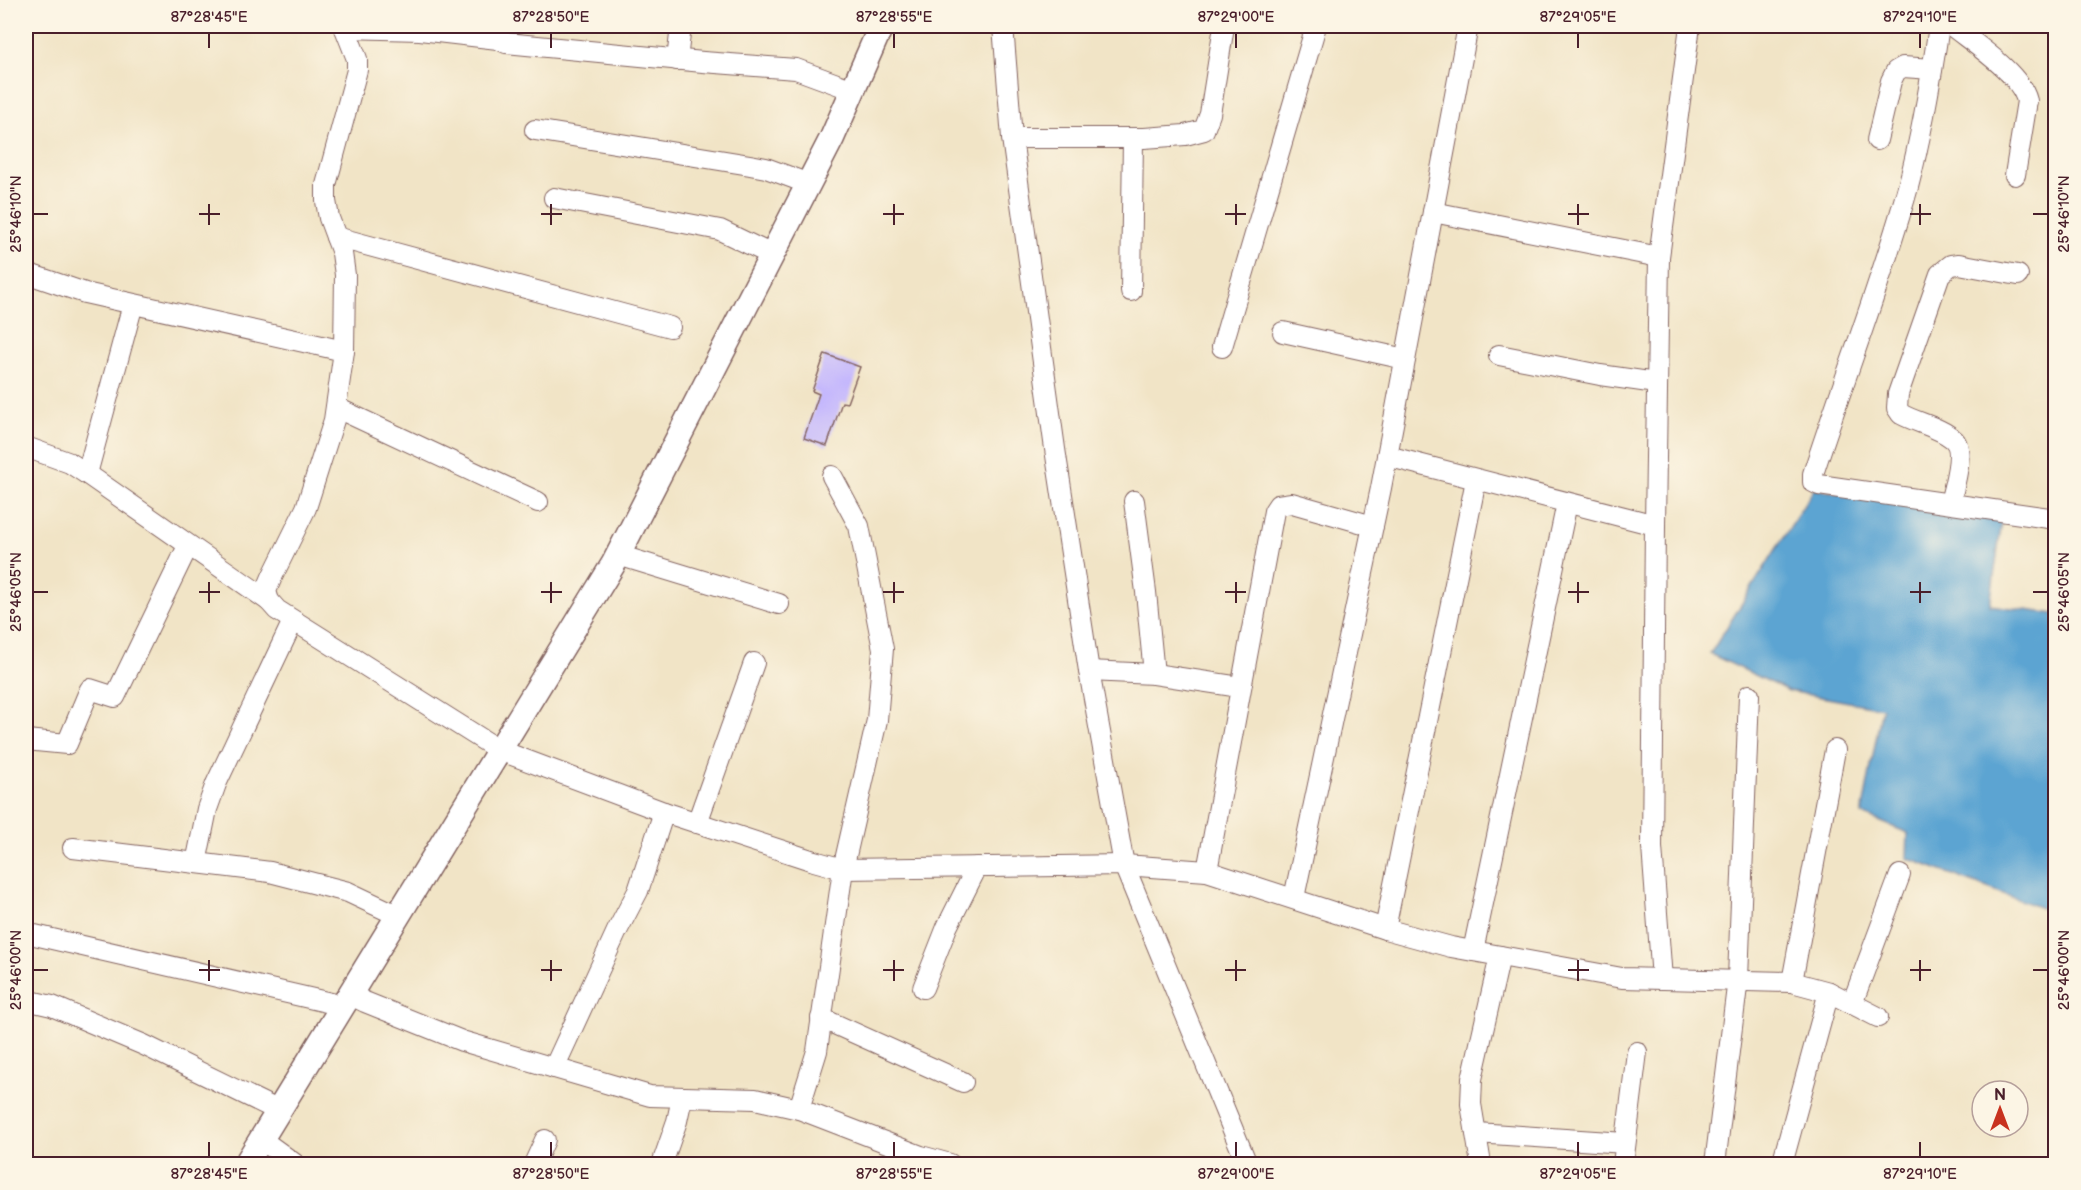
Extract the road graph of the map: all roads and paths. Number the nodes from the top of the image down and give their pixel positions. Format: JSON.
{"nodes":[{"id":1,"x":681,"y":26,"type":"edge"},
{"id":2,"x":881,"y":26,"type":"edge"},
{"id":3,"x":1003,"y":26,"type":"edge"},
{"id":4,"x":1224,"y":26,"type":"edge"},
{"id":5,"x":1468,"y":26,"type":"edge"},
{"id":6,"x":1690,"y":26,"type":"edge"},
{"id":7,"x":1939,"y":26,"type":"edge"},
{"id":8,"x":1952,"y":26,"type":"edge"},
{"id":9,"x":344,"y":27,"type":"edge"},
{"id":10,"x":1310,"y":27,"type":"edge"},
{"id":11,"x":497,"y":32,"type":"edge"},
{"id":12,"x":677,"y":60,"type":"junction"},
{"id":13,"x":1932,"y":69,"type":"junction"},
{"id":14,"x":853,"y":90,"type":"junction"},
{"id":15,"x":535,"y":130,"type":"dead end"},
{"id":16,"x":1012,"y":138,"type":"junction"},
{"id":17,"x":1133,"y":138,"type":"junction"},
{"id":18,"x":1877,"y":140,"type":"dead end"},
{"id":19,"x":2015,"y":175,"type":"dead end"},
{"id":20,"x":809,"y":184,"type":"junction"},
{"id":21,"x":554,"y":198,"type":"dead end"},
{"id":22,"x":1433,"y":212,"type":"junction"},
{"id":23,"x":336,"y":237,"type":"junction"},
{"id":24,"x":772,"y":255,"type":"junction"},
{"id":25,"x":1659,"y":257,"type":"junction"},
{"id":26,"x":26,"y":273,"type":"edge"},
{"id":27,"x":2018,"y":275,"type":"dead end"},
{"id":28,"x":1131,"y":291,"type":"dead end"},
{"id":29,"x":133,"y":304,"type":"junction"},
{"id":30,"x":670,"y":327,"type":"dead end"},
{"id":31,"x":1283,"y":332,"type":"dead end"},
{"id":32,"x":1222,"y":347,"type":"dead end"},
{"id":33,"x":344,"y":351,"type":"junction"},
{"id":34,"x":1499,"y":355,"type":"dead end"},
{"id":35,"x":1405,"y":359,"type":"junction"},
{"id":36,"x":1656,"y":383,"type":"junction"},
{"id":37,"x":337,"y":408,"type":"junction"},
{"id":38,"x":26,"y":447,"type":"edge"},
{"id":39,"x":1387,"y":456,"type":"junction"},
{"id":40,"x":87,"y":474,"type":"junction"},
{"id":41,"x":832,"y":476,"type":"dead end"},
{"id":42,"x":1476,"y":480,"type":"junction"},
{"id":43,"x":1134,"y":501,"type":"dead end"},
{"id":44,"x":538,"y":502,"type":"dead end"},
{"id":45,"x":1567,"y":503,"type":"junction"},
{"id":46,"x":1950,"y":503,"type":"junction"},
{"id":47,"x":2055,"y":519,"type":"edge"},
{"id":48,"x":1654,"y":525,"type":"junction"},
{"id":49,"x":1373,"y":526,"type":"junction"},
{"id":50,"x":188,"y":546,"type":"junction"},
{"id":51,"x":618,"y":555,"type":"junction"},
{"id":52,"x":269,"y":601,"type":"junction"},
{"id":53,"x":778,"y":604,"type":"dead end"},
{"id":54,"x":293,"y":621,"type":"junction"},
{"id":55,"x":754,"y":663,"type":"dead end"},
{"id":56,"x":1089,"y":672,"type":"junction"},
{"id":57,"x":1154,"y":674,"type":"junction"},
{"id":58,"x":1240,"y":687,"type":"junction"},
{"id":59,"x":1749,"y":695,"type":"dead end"},
{"id":60,"x":26,"y":740,"type":"edge"},
{"id":61,"x":499,"y":750,"type":"junction"},
{"id":62,"x":1835,"y":750,"type":"dead end"},
{"id":63,"x":664,"y":812,"type":"junction"},
{"id":64,"x":698,"y":823,"type":"junction"},
{"id":65,"x":74,"y":848,"type":"dead end"},
{"id":66,"x":196,"y":863,"type":"junction"},
{"id":67,"x":1124,"y":865,"type":"junction"},
{"id":68,"x":977,"y":867,"type":"junction"},
{"id":69,"x":843,"y":868,"type":"junction"},
{"id":70,"x":1207,"y":871,"type":"junction"},
{"id":71,"x":1900,"y":874,"type":"dead end"},
{"id":72,"x":1294,"y":898,"type":"junction"},
{"id":73,"x":399,"y":916,"type":"junction"},
{"id":74,"x":1385,"y":929,"type":"junction"},
{"id":75,"x":26,"y":933,"type":"edge"},
{"id":76,"x":1473,"y":951,"type":"junction"},
{"id":77,"x":1500,"y":956,"type":"junction"},
{"id":78,"x":1662,"y":979,"type":"junction"},
{"id":79,"x":1738,"y":979,"type":"junction"},
{"id":80,"x":1792,"y":982,"type":"junction"},
{"id":81,"x":923,"y":988,"type":"dead end"},
{"id":82,"x":1828,"y":992,"type":"junction"},
{"id":83,"x":26,"y":1000,"type":"edge"},
{"id":84,"x":348,"y":1000,"type":"junction"},
{"id":85,"x":1852,"y":1004,"type":"junction"},
{"id":86,"x":1878,"y":1017,"type":"dead end"},
{"id":87,"x":821,"y":1018,"type":"junction"},
{"id":88,"x":1637,"y":1053,"type":"dead end"},
{"id":89,"x":554,"y":1068,"type":"junction"},
{"id":90,"x":963,"y":1082,"type":"dead end"},
{"id":91,"x":682,"y":1098,"type":"junction"},
{"id":92,"x":799,"y":1109,"type":"junction"},
{"id":93,"x":279,"y":1111,"type":"junction"},
{"id":94,"x":1476,"y":1132,"type":"junction"},
{"id":95,"x":261,"y":1140,"type":"junction"},
{"id":96,"x":545,"y":1140,"type":"dead end"},
{"id":97,"x":1625,"y":1143,"type":"junction"},
{"id":98,"x":919,"y":1160,"type":"edge"},
{"id":99,"x":246,"y":1164,"type":"edge"},
{"id":100,"x":295,"y":1164,"type":"edge"},
{"id":101,"x":534,"y":1164,"type":"edge"},
{"id":102,"x":662,"y":1164,"type":"edge"},
{"id":103,"x":950,"y":1164,"type":"edge"},
{"id":104,"x":1247,"y":1164,"type":"edge"},
{"id":105,"x":1481,"y":1164,"type":"edge"},
{"id":106,"x":1623,"y":1164,"type":"edge"},
{"id":107,"x":1715,"y":1164,"type":"edge"},
{"id":108,"x":1782,"y":1164,"type":"edge"}],
"edges":[{"from":1,"to":12,"type":"street"},
{"from":2,"to":14,"type":"street"},
{"from":3,"to":16,"type":"street"},
{"from":4,"to":17,"type":"street"},
{"from":5,"to":22,"type":"street"},
{"from":6,"to":25,"type":"street"},
{"from":7,"to":13,"type":"street"},
{"from":8,"to":19,"type":"street"},
{"from":9,"to":11,"type":"street"},
{"from":9,"to":23,"type":"street"},
{"from":10,"to":32,"type":"street"},
{"from":11,"to":12,"type":"street"},
{"from":12,"to":14,"type":"street"},
{"from":13,"to":18,"type":"street"},
{"from":13,"to":46,"type":"street"},
{"from":14,"to":20,"type":"street"},
{"from":15,"to":20,"type":"street"},
{"from":16,"to":17,"type":"street"},
{"from":16,"to":56,"type":"street"},
{"from":17,"to":28,"type":"street"},
{"from":20,"to":24,"type":"street"},
{"from":21,"to":24,"type":"street"},
{"from":22,"to":25,"type":"street"},
{"from":22,"to":35,"type":"street"},
{"from":23,"to":30,"type":"street"},
{"from":23,"to":33,"type":"street"},
{"from":24,"to":51,"type":"street"},
{"from":25,"to":36,"type":"street"},
{"from":26,"to":29,"type":"street"},
{"from":27,"to":46,"type":"street"},
{"from":29,"to":33,"type":"street"},
{"from":29,"to":40,"type":"street"},
{"from":31,"to":35,"type":"street"},
{"from":33,"to":37,"type":"street"},
{"from":34,"to":36,"type":"street"},
{"from":35,"to":39,"type":"street"},
{"from":36,"to":48,"type":"street"},
{"from":37,"to":44,"type":"street"},
{"from":37,"to":52,"type":"street"},
{"from":38,"to":40,"type":"street"},
{"from":39,"to":42,"type":"street"},
{"from":39,"to":49,"type":"street"},
{"from":40,"to":50,"type":"street"},
{"from":41,"to":69,"type":"street"},
{"from":42,"to":45,"type":"street"},
{"from":42,"to":74,"type":"street"},
{"from":43,"to":57,"type":"street"},
{"from":45,"to":48,"type":"street"},
{"from":45,"to":76,"type":"street"},
{"from":46,"to":47,"type":"street"},
{"from":48,"to":78,"type":"street"},
{"from":49,"to":58,"type":"street"},
{"from":49,"to":72,"type":"street"},
{"from":50,"to":52,"type":"street"},
{"from":50,"to":60,"type":"street"},
{"from":51,"to":53,"type":"street"},
{"from":51,"to":61,"type":"street"},
{"from":52,"to":54,"type":"street"},
{"from":54,"to":61,"type":"street"},
{"from":54,"to":66,"type":"street"},
{"from":55,"to":64,"type":"street"},
{"from":56,"to":57,"type":"street"},
{"from":56,"to":67,"type":"street"},
{"from":57,"to":58,"type":"street"},
{"from":58,"to":70,"type":"street"},
{"from":59,"to":79,"type":"street"},
{"from":61,"to":63,"type":"street"},
{"from":61,"to":73,"type":"street"},
{"from":62,"to":80,"type":"street"},
{"from":63,"to":64,"type":"street"},
{"from":63,"to":89,"type":"street"},
{"from":64,"to":69,"type":"street"},
{"from":65,"to":66,"type":"street"},
{"from":66,"to":73,"type":"street"},
{"from":67,"to":68,"type":"street"},
{"from":67,"to":70,"type":"street"},
{"from":67,"to":104,"type":"street"},
{"from":68,"to":69,"type":"street"},
{"from":68,"to":81,"type":"street"},
{"from":69,"to":87,"type":"street"},
{"from":70,"to":72,"type":"street"},
{"from":71,"to":85,"type":"street"},
{"from":72,"to":74,"type":"street"},
{"from":73,"to":84,"type":"street"},
{"from":74,"to":76,"type":"street"},
{"from":75,"to":84,"type":"street"},
{"from":76,"to":77,"type":"street"},
{"from":77,"to":78,"type":"street"},
{"from":77,"to":94,"type":"street"},
{"from":78,"to":79,"type":"street"},
{"from":79,"to":80,"type":"street"},
{"from":79,"to":107,"type":"street"},
{"from":80,"to":82,"type":"street"},
{"from":82,"to":85,"type":"street"},
{"from":82,"to":108,"type":"street"},
{"from":83,"to":93,"type":"street"},
{"from":84,"to":89,"type":"street"},
{"from":84,"to":93,"type":"street"},
{"from":85,"to":86,"type":"street"},
{"from":87,"to":90,"type":"street"},
{"from":87,"to":92,"type":"street"},
{"from":88,"to":97,"type":"street"},
{"from":89,"to":91,"type":"street"},
{"from":91,"to":92,"type":"street"},
{"from":91,"to":102,"type":"street"},
{"from":92,"to":98,"type":"street"},
{"from":93,"to":95,"type":"street"},
{"from":94,"to":97,"type":"street"},
{"from":94,"to":105,"type":"street"},
{"from":95,"to":99,"type":"street"},
{"from":95,"to":100,"type":"street"},
{"from":96,"to":101,"type":"street"},
{"from":97,"to":106,"type":"street"},
{"from":98,"to":103,"type":"street"}]}
